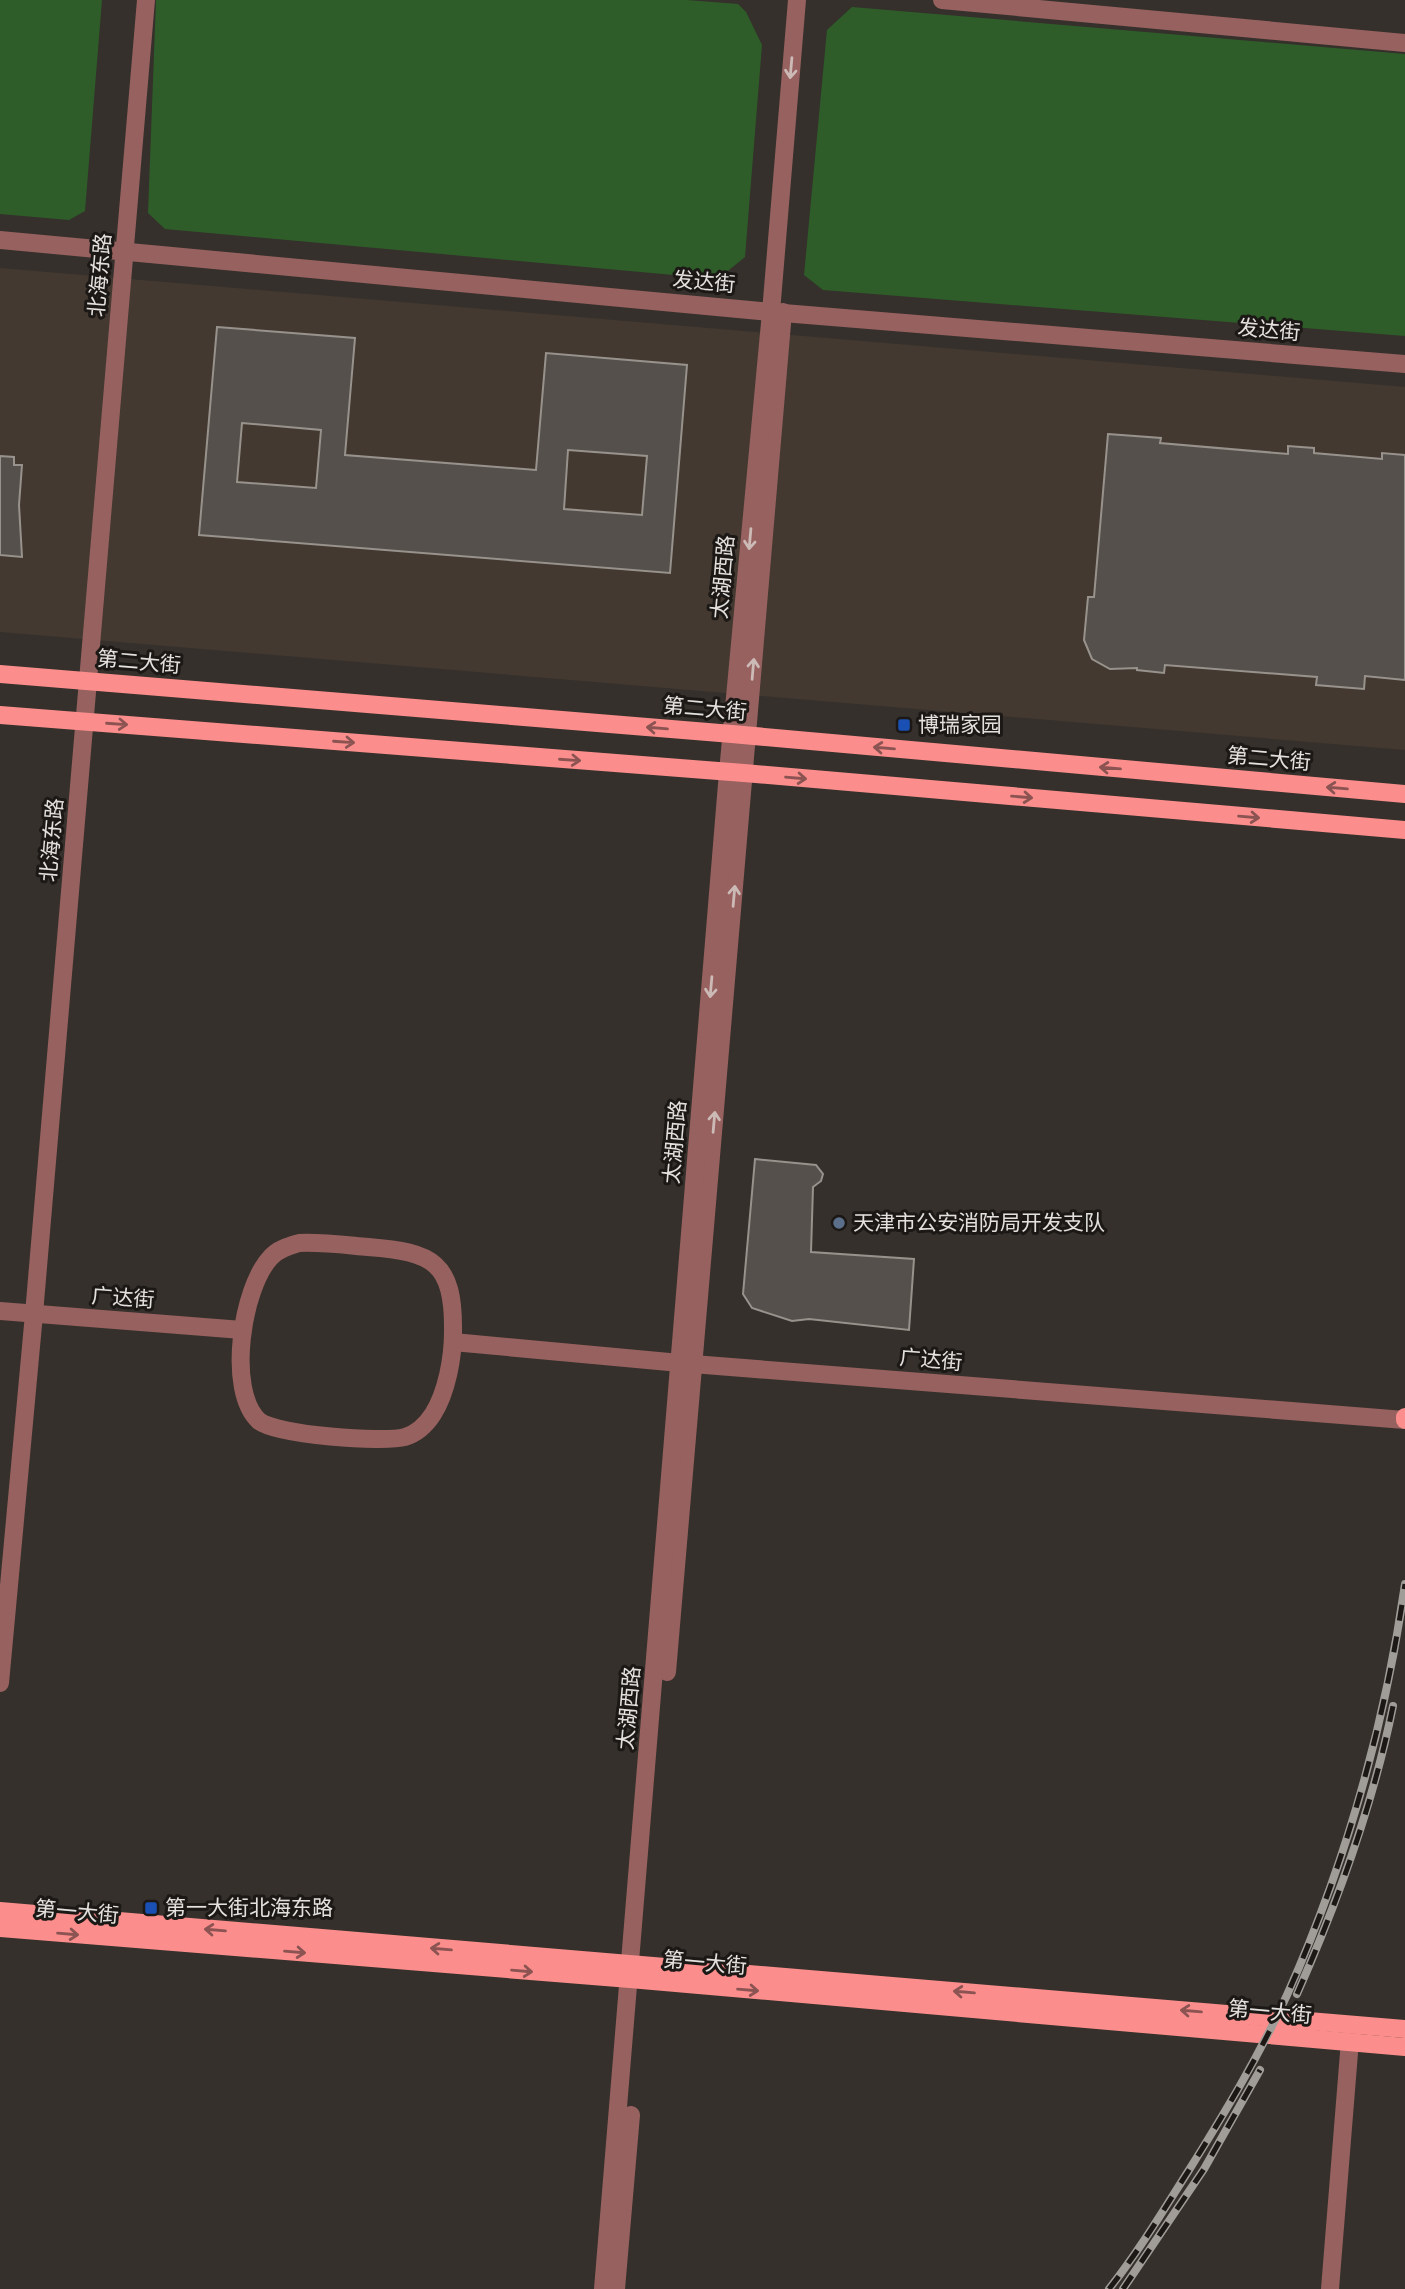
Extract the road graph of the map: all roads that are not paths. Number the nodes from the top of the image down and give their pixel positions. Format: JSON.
{"nodes":[{"id":1,"x":146,"y":0,"type":"edge"},
{"id":2,"x":797,"y":0,"type":"edge"},
{"id":3,"x":942,"y":0,"type":"edge"},
{"id":4,"x":1405,"y":43,"type":"edge"},
{"id":5,"x":0,"y":240,"type":"edge"},
{"id":6,"x":125,"y":250,"type":"junction"},
{"id":7,"x":777,"y":312,"type":"junction"},
{"id":8,"x":1405,"y":364,"type":"edge"},
{"id":9,"x":0,"y":674,"type":"edge"},
{"id":10,"x":88,"y":681,"type":"junction"},
{"id":11,"x":0,"y":715,"type":"edge"},
{"id":12,"x":85,"y":722,"type":"junction"},
{"id":13,"x":740,"y":735,"type":"junction"},
{"id":14,"x":736,"y":773,"type":"junction"},
{"id":15,"x":1405,"y":794,"type":"edge"},
{"id":16,"x":1405,"y":830,"type":"edge"},
{"id":17,"x":0,"y":1311,"type":"edge"},
{"id":18,"x":34,"y":1314,"type":"junction"},
{"id":19,"x":242,"y":1330,"type":"junction"},
{"id":20,"x":453,"y":1342,"type":"junction"},
{"id":21,"x":687,"y":1363,"type":"junction"},
{"id":22,"x":1405,"y":1419,"type":"edge"},
{"id":23,"x":0,"y":1683,"type":"edge"},
{"id":24,"x":0,"y":1911,"type":"edge"},
{"id":25,"x":0,"y":1928,"type":"edge"},
{"id":26,"x":636,"y":1973,"type":"junction"},
{"id":27,"x":1405,"y":2029,"type":"edge"},
{"id":28,"x":1350,"y":2033,"type":"junction"},
{"id":29,"x":1405,"y":2047,"type":"edge"},
{"id":30,"x":603,"y":2289,"type":"edge"},
{"id":31,"x":616,"y":2289,"type":"edge"},
{"id":32,"x":1330,"y":2289,"type":"edge"}],
"edges":[{"from":1,"to":6,"type":"street","name":"北海东路"},
{"from":2,"to":7,"type":"street","name":"太湖西路","one_way":true},
{"from":3,"to":4,"type":"street"},
{"from":5,"to":6,"type":"street","name":"发达街"},
{"from":6,"to":7,"type":"street","name":"发达街"},
{"from":6,"to":10,"type":"street","name":"北海东路"},
{"from":7,"to":8,"type":"street","name":"发达街"},
{"from":7,"to":13,"type":"street","name":"太湖西路"},
{"from":9,"to":10,"type":"main road","name":"第二大街"},
{"from":10,"to":12,"type":"street","name":"北海东路"},
{"from":13,"to":10,"type":"main road","name":"第二大街","one_way":true},
{"from":11,"to":12,"type":"main road"},
{"from":12,"to":14,"type":"main road","one_way":true},
{"from":12,"to":18,"type":"street","name":"北海东路"},
{"from":13,"to":14,"type":"street","name":"太湖西路"},
{"from":15,"to":13,"type":"main road","name":"第二大街","one_way":true},
{"from":14,"to":16,"type":"main road","one_way":true},
{"from":14,"to":21,"type":"street","name":"太湖西路"},
{"from":17,"to":18,"type":"street","name":"广达街"},
{"from":18,"to":19,"type":"street","name":"广达街"},
{"from":18,"to":23,"type":"street","name":"北海东路"},
{"from":19,"to":20,"type":"street"},
{"from":19,"to":20,"type":"street"},
{"from":20,"to":21,"type":"street","name":"广达街"},
{"from":21,"to":22,"type":"street","name":"广达街"},
{"from":21,"to":26,"type":"street","name":"太湖西路"},
{"from":26,"to":24,"type":"main road","name":"第一大街","one_way":true},
{"from":25,"to":26,"type":"main road","name":"第一大街","one_way":true},
{"from":26,"to":28,"type":"main road","name":"第一大街"},
{"from":26,"to":30,"type":"street","name":"太湖西路"},
{"from":26,"to":31,"type":"street","name":"太湖西路"},
{"from":27,"to":28,"type":"main road","name":"第一大街"},
{"from":28,"to":29,"type":"main road","name":"第一大街"},
{"from":28,"to":32,"type":"street"}]}
